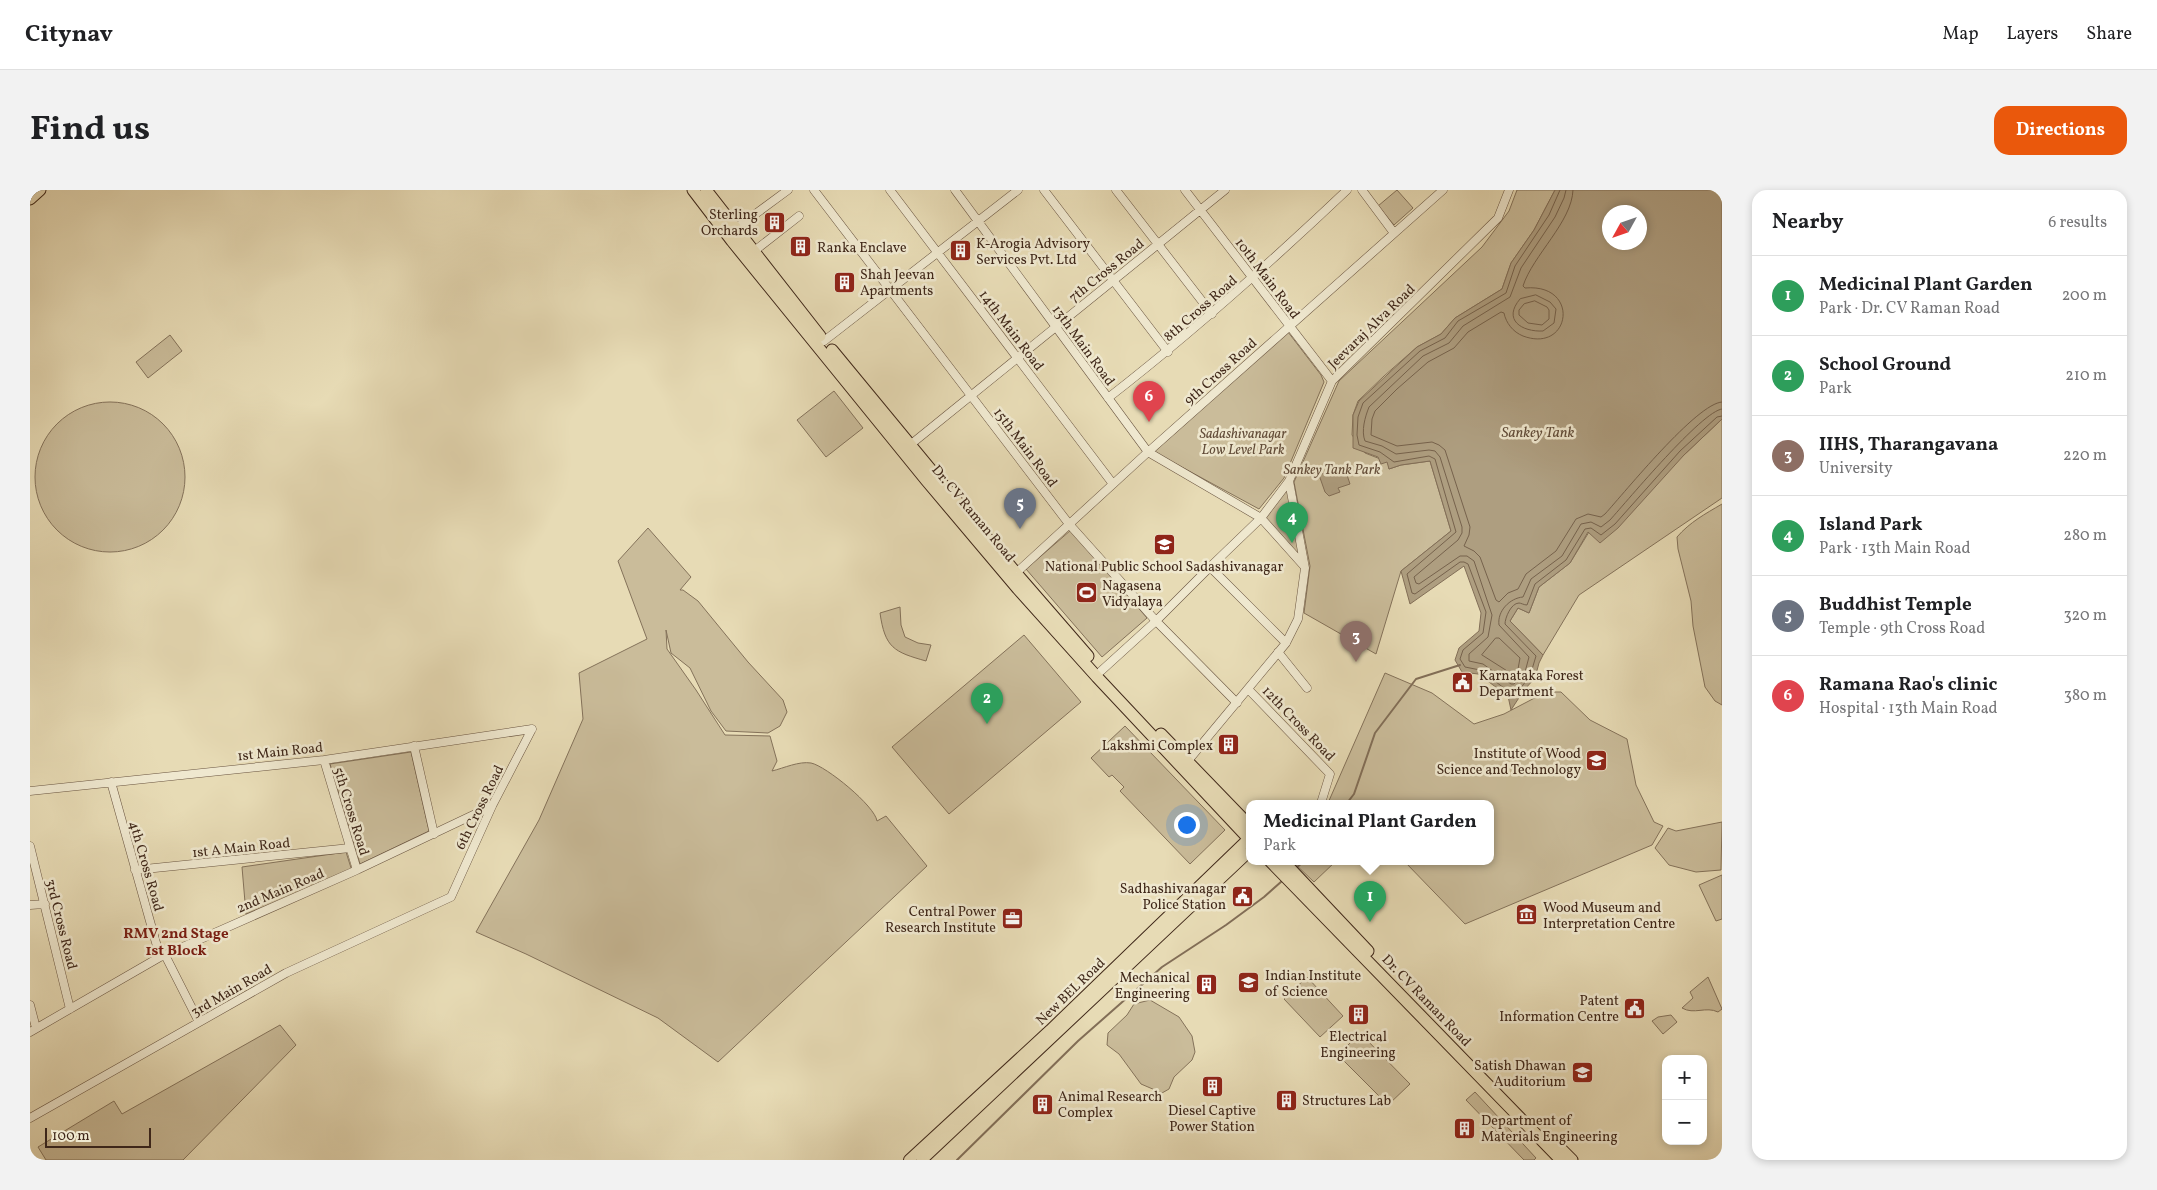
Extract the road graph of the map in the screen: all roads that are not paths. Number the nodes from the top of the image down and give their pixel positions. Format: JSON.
{"nodes":[{"id":1,"x":40,"y":190,"type":"edge"},
{"id":2,"x":693,"y":190,"type":"edge"},
{"id":3,"x":706,"y":190,"type":"edge"},
{"id":4,"x":788,"y":190,"type":"edge"},
{"id":5,"x":814,"y":190,"type":"edge"},
{"id":6,"x":890,"y":190,"type":"edge"},
{"id":7,"x":955,"y":190,"type":"edge"},
{"id":8,"x":1018,"y":190,"type":"edge"},
{"id":9,"x":1044,"y":190,"type":"edge"},
{"id":10,"x":1116,"y":190,"type":"edge"},
{"id":11,"x":1184,"y":190,"type":"edge"},
{"id":12,"x":1225,"y":190,"type":"edge"},
{"id":13,"x":1348,"y":190,"type":"edge"},
{"id":14,"x":1362,"y":190,"type":"edge"},
{"id":15,"x":1443,"y":190,"type":"edge"},
{"id":16,"x":1509,"y":190,"type":"edge"},
{"id":17,"x":30,"y":198,"type":"edge"},
{"id":18,"x":1200,"y":210,"type":"junction"},
{"id":19,"x":799,"y":216,"type":"dead end"},
{"id":20,"x":978,"y":221,"type":"junction"},
{"id":21,"x":735,"y":230,"type":"junction"},
{"id":22,"x":1394,"y":233,"type":"junction"},
{"id":23,"x":1158,"y":244,"type":"junction"},
{"id":24,"x":753,"y":252,"type":"junction"},
{"id":25,"x":937,"y":252,"type":"junction"},
{"id":26,"x":1252,"y":279,"type":"junction"},
{"id":27,"x":1113,"y":281,"type":"junction"},
{"id":28,"x":889,"y":288,"type":"junction"},
{"id":29,"x":1212,"y":314,"type":"junction"},
{"id":30,"x":1056,"y":327,"type":"junction"},
{"id":31,"x":1289,"y":327,"type":"junction"},
{"id":32,"x":824,"y":340,"type":"junction"},
{"id":33,"x":1168,"y":352,"type":"junction"},
{"id":34,"x":1018,"y":358,"type":"junction"},
{"id":35,"x":1332,"y":381,"type":"junction"},
{"id":36,"x":971,"y":396,"type":"junction"},
{"id":37,"x":1108,"y":398,"type":"junction"},
{"id":38,"x":910,"y":446,"type":"junction"},
{"id":39,"x":1148,"y":452,"type":"junction"},
{"id":40,"x":1289,"y":481,"type":"junction"},
{"id":41,"x":1113,"y":484,"type":"junction"},
{"id":42,"x":1261,"y":518,"type":"junction"},
{"id":43,"x":1069,"y":524,"type":"junction"},
{"id":44,"x":1210,"y":567,"type":"junction"},
{"id":45,"x":1305,"y":568,"type":"junction"},
{"id":46,"x":1016,"y":573,"type":"junction"},
{"id":47,"x":1156,"y":620,"type":"junction"},
{"id":48,"x":1286,"y":643,"type":"junction"},
{"id":49,"x":1278,"y":652,"type":"junction"},
{"id":50,"x":1101,"y":671,"type":"junction"},
{"id":51,"x":1307,"y":688,"type":"dead end"},
{"id":52,"x":1249,"y":690,"type":"junction"},
{"id":53,"x":1237,"y":703,"type":"junction"},
{"id":54,"x":532,"y":729,"type":"joint"},
{"id":55,"x":414,"y":746,"type":"junction"},
{"id":56,"x":1190,"y":759,"type":"junction"},
{"id":57,"x":324,"y":760,"type":"junction"},
{"id":58,"x":111,"y":782,"type":"junction"},
{"id":59,"x":30,"y":791,"type":"edge"},
{"id":60,"x":1322,"y":800,"type":"edge"},
{"id":61,"x":492,"y":806,"type":"junction"},
{"id":62,"x":1246,"y":822,"type":"edge"},
{"id":63,"x":434,"y":834,"type":"junction"},
{"id":64,"x":1246,"y":835,"type":"edge"},
{"id":65,"x":1246,"y":841,"type":"edge"},
{"id":66,"x":30,"y":846,"type":"edge"},
{"id":67,"x":350,"y":848,"type":"junction"},
{"id":68,"x":1246,"y":855,"type":"edge"},
{"id":69,"x":31,"y":858,"type":"edge"},
{"id":70,"x":1287,"y":869,"type":"edge"},
{"id":71,"x":135,"y":870,"type":"junction"},
{"id":72,"x":357,"y":870,"type":"junction"},
{"id":73,"x":451,"y":897,"type":"joint"},
{"id":74,"x":45,"y":904,"type":"junction"},
{"id":75,"x":30,"y":905,"type":"edge"},
{"id":76,"x":163,"y":956,"type":"junction"},
{"id":77,"x":30,"y":1005,"type":"edge"},
{"id":78,"x":70,"y":1009,"type":"junction"},
{"id":79,"x":199,"y":1022,"type":"junction"},
{"id":80,"x":33,"y":1030,"type":"edge"},
{"id":81,"x":30,"y":1118,"type":"edge"},
{"id":82,"x":910,"y":1160,"type":"edge"},
{"id":83,"x":922,"y":1160,"type":"edge"},
{"id":84,"x":1561,"y":1160,"type":"edge"},
{"id":85,"x":1572,"y":1160,"type":"edge"}],
"edges":[{"from":1,"to":17,"type":"highway"},
{"from":2,"to":64,"type":"highway","name":"Dr. CV Raman Road"},
{"from":3,"to":21,"type":"highway","name":"Dr. CV Raman Road"},
{"from":4,"to":21,"type":"street"},
{"from":5,"to":28,"type":"street","name":"15th Main Road"},
{"from":6,"to":25,"type":"street","name":"14th Main Road"},
{"from":7,"to":20,"type":"street","name":"13th Main Road"},
{"from":8,"to":20,"type":"street"},
{"from":9,"to":27,"type":"street"},
{"from":10,"to":23,"type":"street"},
{"from":11,"to":18,"type":"street","name":"10th Main Road"},
{"from":12,"to":18,"type":"street","name":"7th Cross Road"},
{"from":13,"to":26,"type":"street","name":"8th Cross Road"},
{"from":14,"to":22,"type":"street"},
{"from":15,"to":22,"type":"street","name":"9th Cross Road"},
{"from":16,"to":35,"type":"street","name":"Jeevaraj Alva Road"},
{"from":18,"to":23,"type":"street","name":"7th Cross Road"},
{"from":18,"to":26,"type":"street","name":"10th Main Road"},
{"from":19,"to":24,"type":"street"},
{"from":20,"to":25,"type":"street"},
{"from":20,"to":30,"type":"street","name":"13th Main Road"},
{"from":21,"to":24,"type":"highway","name":"Dr. CV Raman Road"},
{"from":22,"to":31,"type":"street","name":"9th Cross Road"},
{"from":23,"to":27,"type":"street","name":"7th Cross Road"},
{"from":23,"to":29,"type":"street"},
{"from":24,"to":32,"type":"highway","name":"Dr. CV Raman Road"},
{"from":25,"to":28,"type":"street"},
{"from":25,"to":34,"type":"street","name":"14th Main Road"},
{"from":26,"to":29,"type":"street","name":"8th Cross Road"},
{"from":26,"to":31,"type":"street","name":"10th Main Road"},
{"from":27,"to":30,"type":"street","name":"7th Cross Road"},
{"from":27,"to":33,"type":"street"},
{"from":28,"to":32,"type":"street"},
{"from":28,"to":36,"type":"street","name":"15th Main Road"},
{"from":29,"to":33,"type":"street","name":"8th Cross Road"},
{"from":30,"to":34,"type":"street","name":"7th Cross Road"},
{"from":30,"to":37,"type":"street","name":"13th Main Road"},
{"from":31,"to":35,"type":"street","name":"10th Main Road"},
{"from":31,"to":39,"type":"street","name":"9th Cross Road"},
{"from":32,"to":38,"type":"highway","name":"Dr. CV Raman Road"},
{"from":33,"to":37,"type":"street","name":"8th Cross Road"},
{"from":34,"to":36,"type":"street","name":"7th Cross Road"},
{"from":34,"to":41,"type":"street","name":"14th Main Road"},
{"from":35,"to":40,"type":"street","name":"Jeevaraj Alva Road"},
{"from":36,"to":38,"type":"street","name":"7th Cross Road"},
{"from":36,"to":43,"type":"street","name":"15th Main Road"},
{"from":37,"to":39,"type":"street","name":"13th Main Road"},
{"from":38,"to":46,"type":"highway","name":"Dr. CV Raman Road"},
{"from":39,"to":41,"type":"street","name":"9th Cross Road"},
{"from":39,"to":42,"type":"street","name":"13th Main Road"},
{"from":40,"to":42,"type":"street","name":"Jeevaraj Alva Road"},
{"from":40,"to":45,"type":"street"},
{"from":41,"to":43,"type":"street","name":"9th Cross Road"},
{"from":42,"to":44,"type":"street","name":"Jeevaraj Alva Road"},
{"from":42,"to":45,"type":"street","name":"13th Main Road"},
{"from":43,"to":46,"type":"street","name":"9th Cross Road"},
{"from":43,"to":47,"type":"street","name":"15th Main Road"},
{"from":44,"to":47,"type":"street","name":"Jeevaraj Alva Road"},
{"from":44,"to":48,"type":"street"},
{"from":45,"to":48,"type":"street"},
{"from":46,"to":50,"type":"highway","name":"Dr. CV Raman Road"},
{"from":47,"to":50,"type":"street","name":"Jeevaraj Alva Road"},
{"from":47,"to":53,"type":"street","name":"15th Main Road"},
{"from":48,"to":49,"type":"street"},
{"from":49,"to":51,"type":"street"},
{"from":49,"to":52,"type":"street"},
{"from":50,"to":56,"type":"highway","name":"Dr. CV Raman Road"},
{"from":52,"to":53,"type":"street"},
{"from":52,"to":60,"type":"street","name":"12th Cross Road"},
{"from":53,"to":56,"type":"street"},
{"from":54,"to":55,"type":"street","name":"1st Main Road"},
{"from":54,"to":61,"type":"street","name":"6th Cross Road"},
{"from":55,"to":57,"type":"street","name":"1st Main Road"},
{"from":55,"to":63,"type":"street"},
{"from":56,"to":62,"type":"highway","name":"Dr. CV Raman Road"},
{"from":57,"to":58,"type":"street","name":"1st Main Road"},
{"from":57,"to":67,"type":"street","name":"5th Cross Road"},
{"from":58,"to":59,"type":"street","name":"1st Main Road"},
{"from":58,"to":71,"type":"street","name":"4th Cross Road"},
{"from":61,"to":63,"type":"street","name":"2nd Main Road"},
{"from":61,"to":73,"type":"street","name":"6th Cross Road"},
{"from":63,"to":72,"type":"street","name":"2nd Main Road"},
{"from":65,"to":82,"type":"main road","name":"New BEL Road"},
{"from":66,"to":69,"type":"street","name":"3rd Cross Road"},
{"from":67,"to":71,"type":"street","name":"1st A Main Road"},
{"from":67,"to":72,"type":"street","name":"5th Cross Road"},
{"from":68,"to":83,"type":"main road","name":"New BEL Road"},
{"from":69,"to":74,"type":"street","name":"3rd Cross Road"},
{"from":70,"to":84,"type":"highway","name":"Dr. CV Raman Road"},
{"from":70,"to":85,"type":"highway","name":"Dr. CV Raman Road"},
{"from":71,"to":76,"type":"street","name":"4th Cross Road"},
{"from":72,"to":76,"type":"street","name":"2nd Main Road"},
{"from":73,"to":79,"type":"street","name":"3rd Main Road"},
{"from":74,"to":75,"type":"street"},
{"from":74,"to":78,"type":"street","name":"3rd Cross Road"},
{"from":76,"to":78,"type":"street","name":"2nd Main Road"},
{"from":76,"to":79,"type":"street","name":"4th Cross Road"},
{"from":77,"to":80,"type":"street"},
{"from":78,"to":80,"type":"street","name":"2nd Main Road"},
{"from":79,"to":81,"type":"street","name":"3rd Main Road"}]}
